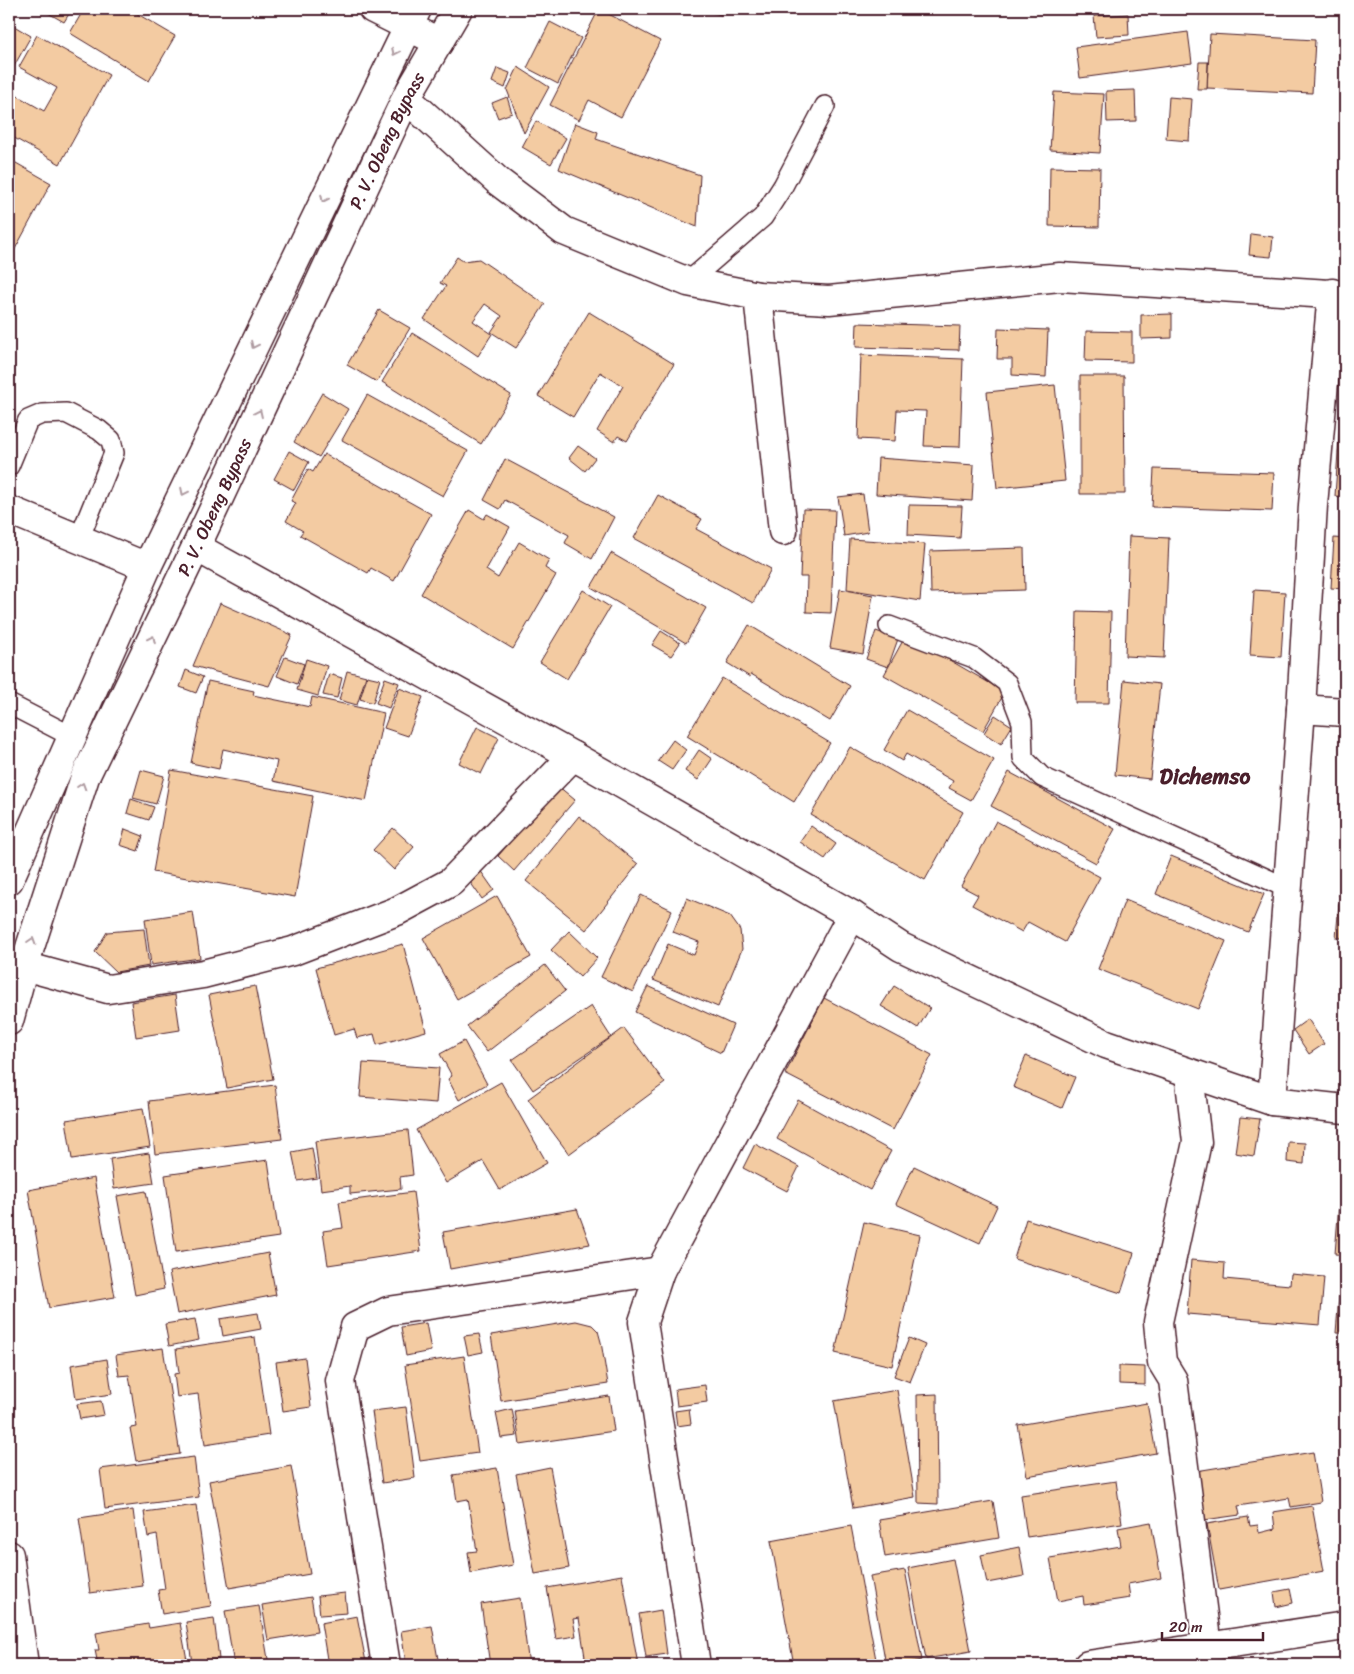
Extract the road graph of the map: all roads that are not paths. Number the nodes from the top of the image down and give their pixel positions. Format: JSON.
{"nodes":[{"id":1,"x":373,"y":9,"type":"edge"},
{"id":2,"x":458,"y":9,"type":"edge"},
{"id":3,"x":412,"y":17,"type":"edge"},
{"id":4,"x":439,"y":42,"type":"junction"},
{"id":5,"x":406,"y":98,"type":"junction"},
{"id":6,"x":825,"y":106,"type":"dead end"},
{"id":7,"x":688,"y":282,"type":"junction"},
{"id":8,"x":1338,"y":294,"type":"edge"},
{"id":9,"x":758,"y":296,"type":"junction"},
{"id":10,"x":9,"y":466,"type":"edge"},
{"id":11,"x":9,"y":510,"type":"edge"},
{"id":12,"x":783,"y":531,"type":"dead end"},
{"id":13,"x":79,"y":539,"type":"junction"},
{"id":14,"x":196,"y":547,"type":"junction"},
{"id":15,"x":147,"y":567,"type":"junction"},
{"id":16,"x":889,"y":626,"type":"dead end"},
{"id":17,"x":9,"y":704,"type":"edge"},
{"id":18,"x":1301,"y":709,"type":"junction"},
{"id":19,"x":1345,"y":712,"type":"edge"},
{"id":20,"x":72,"y":736,"type":"junction"},
{"id":21,"x":573,"y":756,"type":"junction"},
{"id":22,"x":9,"y":880,"type":"edge"},
{"id":23,"x":1287,"y":888,"type":"junction"},
{"id":24,"x":852,"y":915,"type":"junction"},
{"id":25,"x":24,"y":966,"type":"junction"},
{"id":26,"x":9,"y":1021,"type":"edge"},
{"id":27,"x":1189,"y":1073,"type":"junction"},
{"id":28,"x":1272,"y":1102,"type":"junction"},
{"id":29,"x":1345,"y":1110,"type":"edge"},
{"id":30,"x":660,"y":1271,"type":"junction"},
{"id":31,"x":9,"y":1555,"type":"edge"},
{"id":32,"x":1345,"y":1626,"type":"edge"},
{"id":33,"x":1207,"y":1647,"type":"junction"},
{"id":34,"x":24,"y":1665,"type":"edge"},
{"id":35,"x":386,"y":1665,"type":"edge"},
{"id":36,"x":696,"y":1665,"type":"edge"},
{"id":37,"x":1088,"y":1665,"type":"edge"}],
"edges":[{"from":1,"to":3,"type":"main road"},
{"from":2,"to":4,"type":"main road","name":"P. V. Obeng Bypass"},
{"from":3,"to":4,"type":"main road"},
{"from":3,"to":15,"type":"main road","name":"P. V. Obeng Bypass","one_way":true},
{"from":4,"to":5,"type":"main road","name":"P. V. Obeng Bypass"},
{"from":5,"to":7,"type":"main road"},
{"from":14,"to":5,"type":"main road","name":"P. V. Obeng Bypass","one_way":true},
{"from":6,"to":7,"type":"lane"},
{"from":7,"to":9,"type":"main road"},
{"from":8,"to":9,"type":"main road"},
{"from":8,"to":18,"type":"main road"},
{"from":9,"to":12,"type":"main road"},
{"from":10,"to":13,"type":"lane"},
{"from":11,"to":13,"type":"main road"},
{"from":13,"to":15,"type":"main road"},
{"from":14,"to":21,"type":"main road"},
{"from":25,"to":14,"type":"main road","name":"P. V. Obeng Bypass","one_way":true},
{"from":15,"to":20,"type":"main road","name":"P. V. Obeng Bypass"},
{"from":16,"to":23,"type":"lane"},
{"from":17,"to":20,"type":"lane"},
{"from":18,"to":19,"type":"main road"},
{"from":18,"to":23,"type":"main road"},
{"from":20,"to":22,"type":"main road","name":"P. V. Obeng Bypass"},
{"from":21,"to":24,"type":"main road"},
{"from":21,"to":25,"type":"main road"},
{"from":23,"to":28,"type":"main road"},
{"from":24,"to":27,"type":"main road"},
{"from":24,"to":30,"type":"main road"},
{"from":25,"to":26,"type":"main road","name":"P. V. Obeng Bypass"},
{"from":27,"to":28,"type":"main road"},
{"from":27,"to":33,"type":"main road"},
{"from":28,"to":29,"type":"main road"},
{"from":30,"to":35,"type":"main road"},
{"from":30,"to":36,"type":"main road"},
{"from":31,"to":34,"type":"main road"},
{"from":32,"to":33,"type":"main road"},
{"from":33,"to":37,"type":"main road"}]}
